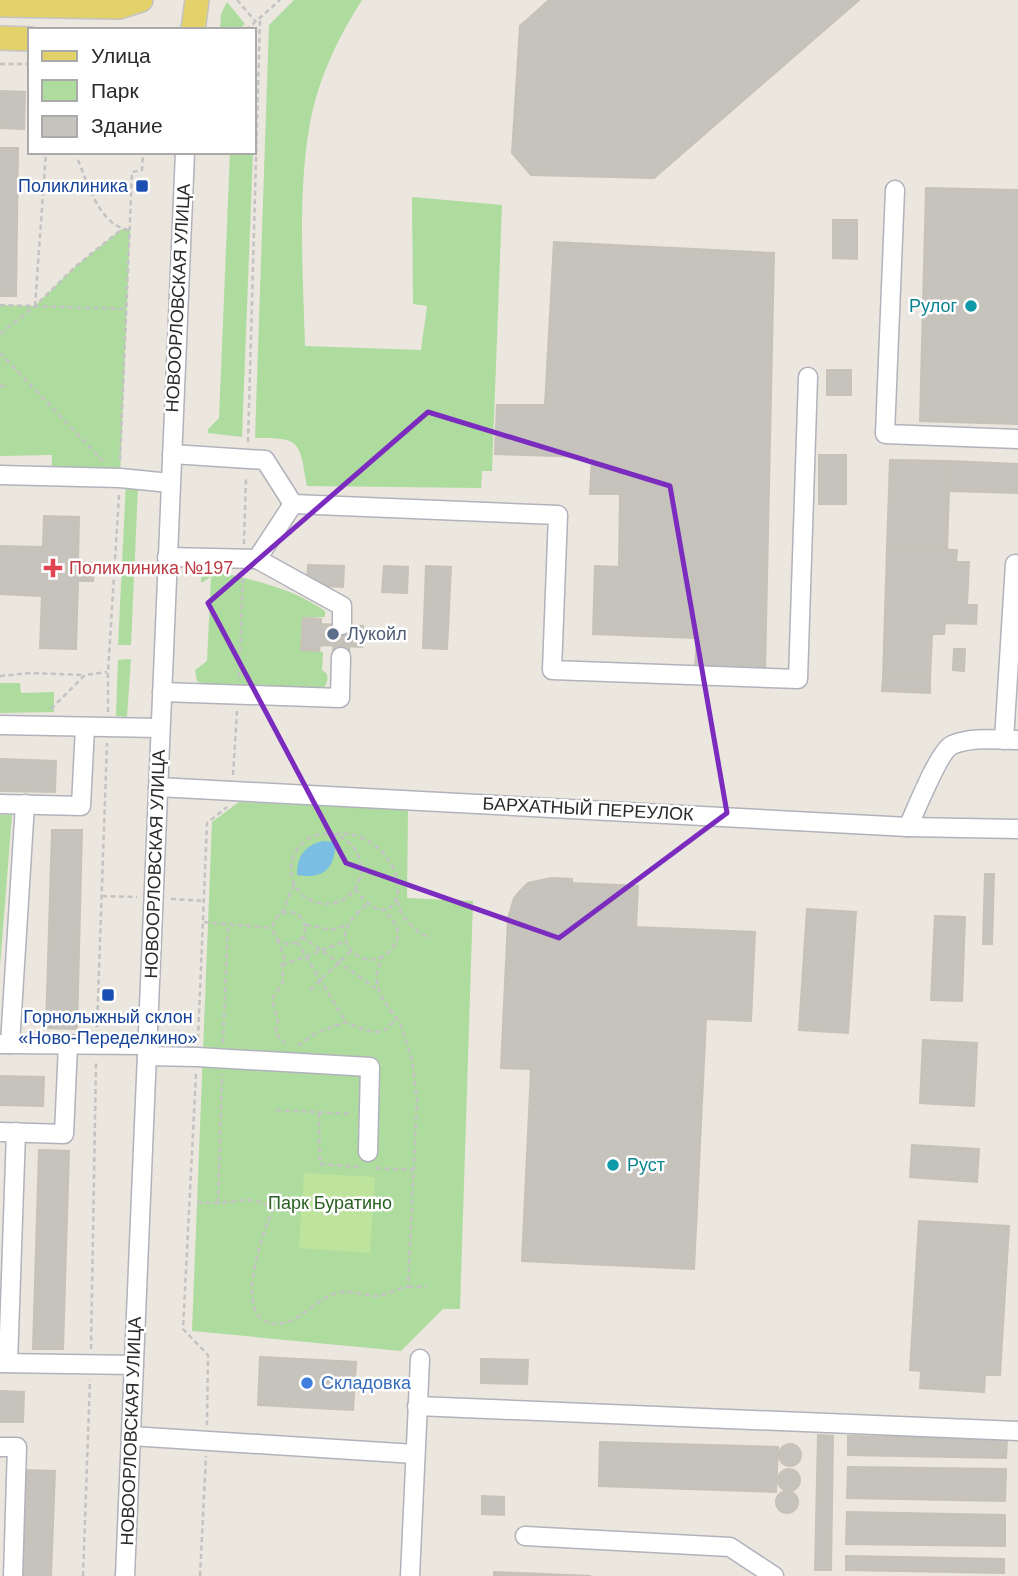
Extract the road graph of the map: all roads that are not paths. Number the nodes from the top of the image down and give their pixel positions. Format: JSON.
{"nodes":[{"id":1,"x":141,"y":0,"type":"edge"},
{"id":2,"x":197,"y":0,"type":"edge"},
{"id":3,"x":30,"y":3,"type":"edge"},
{"id":4,"x":0,"y":5,"type":"edge"},
{"id":5,"x":193,"y":28,"type":"edge"},
{"id":6,"x":0,"y":38,"type":"edge"},
{"id":7,"x":28,"y":39,"type":"edge"},
{"id":8,"x":185,"y":154,"type":"edge"},
{"id":9,"x":895,"y":190,"type":"dead end"},
{"id":10,"x":807,"y":376,"type":"dead end"},
{"id":11,"x":1018,"y":439,"type":"edge"},
{"id":12,"x":172,"y":454,"type":"junction"},
{"id":13,"x":0,"y":475,"type":"edge"},
{"id":14,"x":170,"y":483,"type":"junction"},
{"id":15,"x":293,"y":504,"type":"junction"},
{"id":16,"x":167,"y":557,"type":"junction"},
{"id":17,"x":257,"y":559,"type":"junction"},
{"id":18,"x":1015,"y":564,"type":"dead end"},
{"id":19,"x":342,"y":625,"type":"tunnel mouth"},
{"id":20,"x":341,"y":657,"type":"tunnel mouth"},
{"id":21,"x":162,"y":692,"type":"junction"},
{"id":22,"x":0,"y":725,"type":"edge"},
{"id":23,"x":85,"y":727,"type":"junction"},
{"id":24,"x":159,"y":728,"type":"junction"},
{"id":25,"x":1011,"y":740,"type":"edge"},
{"id":26,"x":158,"y":787,"type":"junction"},
{"id":27,"x":0,"y":804,"type":"edge"},
{"id":28,"x":25,"y":804,"type":"junction"},
{"id":29,"x":908,"y":827,"type":"junction"},
{"id":30,"x":1018,"y":830,"type":"edge"},
{"id":31,"x":5,"y":1044,"type":"edge"},
{"id":32,"x":68,"y":1045,"type":"junction"},
{"id":33,"x":148,"y":1050,"type":"junction"},
{"id":34,"x":8,"y":1132,"type":"edge"},
{"id":35,"x":368,"y":1162,"type":"road end"},
{"id":36,"x":420,"y":1359,"type":"dead end"},
{"id":37,"x":4,"y":1363,"type":"edge"},
{"id":38,"x":134,"y":1365,"type":"junction"},
{"id":39,"x":417,"y":1406,"type":"junction"},
{"id":40,"x":1018,"y":1431,"type":"edge"},
{"id":41,"x":131,"y":1436,"type":"junction"},
{"id":42,"x":0,"y":1447,"type":"edge"},
{"id":43,"x":415,"y":1454,"type":"junction"},
{"id":44,"x":525,"y":1536,"type":"dead end"},
{"id":45,"x":13,"y":1576,"type":"edge"},
{"id":46,"x":125,"y":1576,"type":"edge"},
{"id":47,"x":411,"y":1576,"type":"edge"},
{"id":48,"x":774,"y":1576,"type":"edge"}],
"edges":[{"from":1,"to":3,"type":"main road"},
{"from":2,"to":5,"type":"main road"},
{"from":3,"to":4,"type":"main road"},
{"from":6,"to":7,"type":"main road"},
{"from":8,"to":12,"type":"street","name":"НОВООРЛОВСКАЯ УЛИЦА"},
{"from":9,"to":11,"type":"street"},
{"from":10,"to":15,"type":"street"},
{"from":12,"to":14,"type":"street","name":"НОВООРЛОВСКАЯ УЛИЦА"},
{"from":12,"to":15,"type":"street"},
{"from":13,"to":14,"type":"street"},
{"from":14,"to":16,"type":"street","name":"НОВООРЛОВСКАЯ УЛИЦА"},
{"from":15,"to":17,"type":"street"},
{"from":16,"to":17,"type":"street"},
{"from":16,"to":21,"type":"street","name":"НОВООРЛОВСКАЯ УЛИЦА"},
{"from":17,"to":19,"type":"street"},
{"from":18,"to":25,"type":"street"},
{"from":20,"to":21,"type":"street"},
{"from":21,"to":24,"type":"street","name":"НОВООРЛОВСКАЯ УЛИЦА"},
{"from":22,"to":23,"type":"street"},
{"from":23,"to":24,"type":"street"},
{"from":23,"to":28,"type":"street"},
{"from":24,"to":26,"type":"street","name":"НОВООРЛОВСКАЯ УЛИЦА"},
{"from":25,"to":29,"type":"street"},
{"from":26,"to":29,"type":"street","name":"БАРХАТНЫЙ ПЕРЕУЛОК"},
{"from":26,"to":33,"type":"street","name":"НОВООРЛОВСКАЯ УЛИЦА"},
{"from":27,"to":28,"type":"street"},
{"from":28,"to":31,"type":"street"},
{"from":29,"to":30,"type":"street","name":"БАРХАТНЫЙ ПЕРЕУЛОК"},
{"from":31,"to":32,"type":"street"},
{"from":32,"to":33,"type":"street"},
{"from":32,"to":34,"type":"street"},
{"from":33,"to":35,"type":"street"},
{"from":33,"to":38,"type":"street","name":"НОВООРЛОВСКАЯ УЛИЦА"},
{"from":34,"to":37,"type":"street"},
{"from":36,"to":39,"type":"street"},
{"from":37,"to":38,"type":"street"},
{"from":38,"to":41,"type":"street","name":"НОВООРЛОВСКАЯ УЛИЦА"},
{"from":39,"to":40,"type":"street"},
{"from":39,"to":43,"type":"street"},
{"from":41,"to":43,"type":"street"},
{"from":41,"to":46,"type":"street","name":"НОВООРЛОВСКАЯ УЛИЦА"},
{"from":42,"to":45,"type":"street"},
{"from":43,"to":47,"type":"street"},
{"from":44,"to":48,"type":"street"}]}
